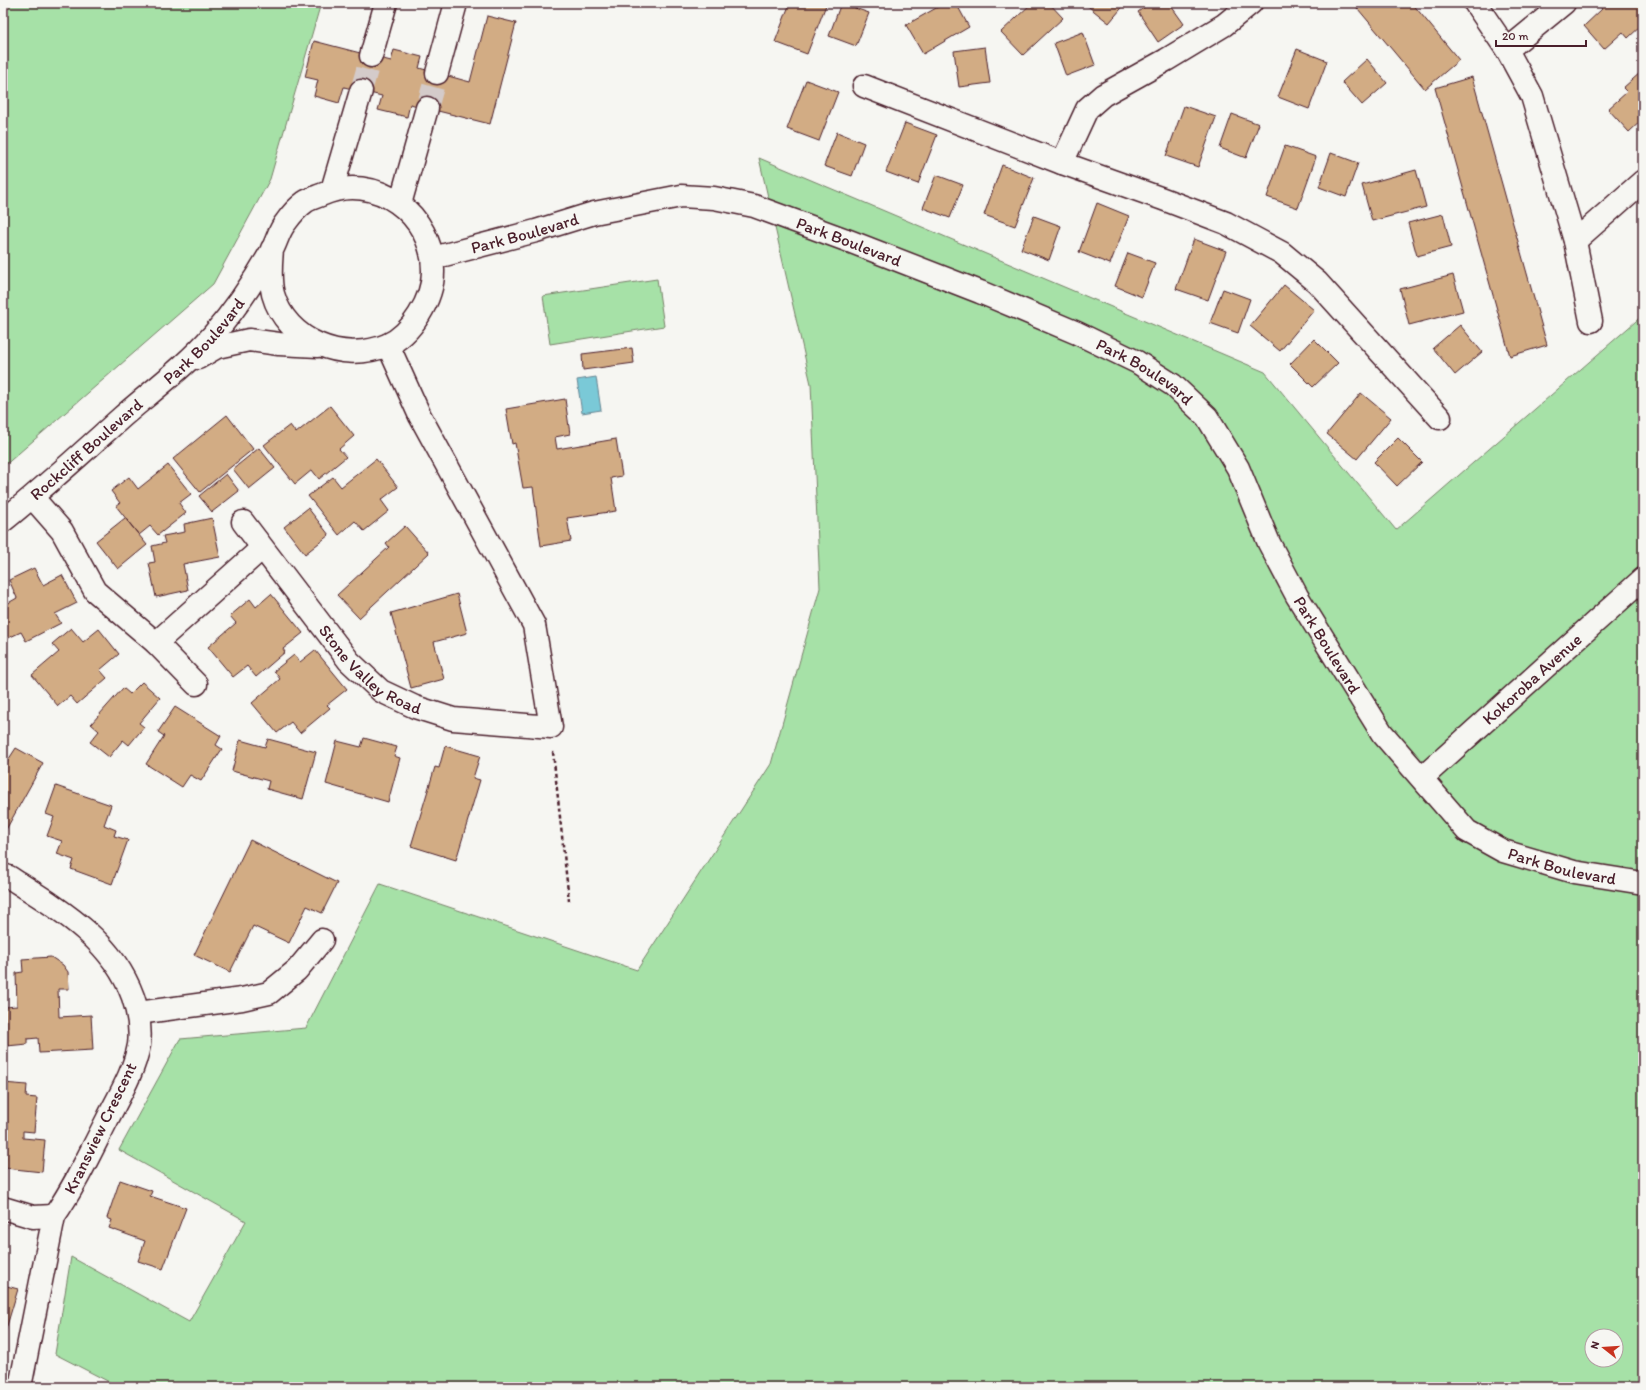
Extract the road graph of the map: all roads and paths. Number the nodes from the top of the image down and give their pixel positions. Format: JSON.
{"nodes":[{"id":1,"x":386,"y":3,"type":"edge"},
{"id":2,"x":456,"y":3,"type":"edge"},
{"id":3,"x":1251,"y":3,"type":"edge"},
{"id":4,"x":1475,"y":3,"type":"edge"},
{"id":5,"x":1564,"y":3,"type":"edge"},
{"id":6,"x":1508,"y":50,"type":"junction"},
{"id":7,"x":371,"y":56,"type":"tunnel mouth"},
{"id":8,"x":437,"y":73,"type":"tunnel mouth"},
{"id":9,"x":864,"y":86,"type":"dead end"},
{"id":10,"x":361,"y":91,"type":"tunnel mouth"},
{"id":11,"x":427,"y":108,"type":"tunnel mouth"},
{"id":12,"x":1062,"y":163,"type":"junction"},
{"id":13,"x":1643,"y":181,"type":"edge"},
{"id":14,"x":332,"y":190,"type":"junction"},
{"id":15,"x":400,"y":204,"type":"junction"},
{"id":16,"x":1575,"y":241,"type":"junction"},
{"id":17,"x":272,"y":249,"type":"junction"},
{"id":18,"x":433,"y":258,"type":"junction"},
{"id":19,"x":1591,"y":321,"type":"dead end"},
{"id":20,"x":388,"y":345,"type":"junction"},
{"id":21,"x":321,"y":346,"type":"junction"},
{"id":22,"x":169,"y":377,"type":"junction"},
{"id":23,"x":1440,"y":418,"type":"dead end"},
{"id":24,"x":33,"y":498,"type":"junction"},
{"id":25,"x":3,"y":521,"type":"edge"},
{"id":26,"x":243,"y":522,"type":"dead end"},
{"id":27,"x":262,"y":548,"type":"junction"},
{"id":28,"x":1643,"y":579,"type":"edge"},
{"id":29,"x":156,"y":643,"type":"junction"},
{"id":30,"x":196,"y":684,"type":"dead end"},
{"id":31,"x":551,"y":727,"type":"junction"},
{"id":32,"x":1422,"y":778,"type":"junction"},
{"id":33,"x":3,"y":875,"type":"edge"},
{"id":34,"x":1643,"y":883,"type":"edge"},
{"id":35,"x":569,"y":901,"type":"dead end"},
{"id":36,"x":322,"y":940,"type":"dead end"},
{"id":37,"x":138,"y":1013,"type":"junction"},
{"id":38,"x":3,"y":1208,"type":"edge"},
{"id":39,"x":54,"y":1216,"type":"junction"},
{"id":40,"x":20,"y":1387,"type":"edge"}],
"edges":[{"from":1,"to":7,"type":"street"},
{"from":2,"to":8,"type":"street"},
{"from":3,"to":12,"type":"street"},
{"from":4,"to":6,"type":"street"},
{"from":5,"to":6,"type":"street"},
{"from":6,"to":16,"type":"street"},
{"from":9,"to":12,"type":"street"},
{"from":10,"to":14,"type":"street"},
{"from":11,"to":15,"type":"street"},
{"from":12,"to":23,"type":"street"},
{"from":13,"to":16,"type":"street"},
{"from":14,"to":15,"type":"street","name":"Park Boulevard"},
{"from":14,"to":17,"type":"street","name":"Park Boulevard"},
{"from":15,"to":18,"type":"street","name":"Park Boulevard"},
{"from":16,"to":19,"type":"street"},
{"from":17,"to":21,"type":"street","name":"Park Boulevard"},
{"from":17,"to":22,"type":"street","name":"Park Boulevard"},
{"from":18,"to":20,"type":"street","name":"Park Boulevard"},
{"from":18,"to":32,"type":"street","name":"Park Boulevard"},
{"from":20,"to":21,"type":"street","name":"Park Boulevard"},
{"from":20,"to":31,"type":"street"},
{"from":21,"to":22,"type":"street","name":"Park Boulevard"},
{"from":22,"to":24,"type":"street","name":"Rockcliff Boulevard"},
{"from":24,"to":25,"type":"street","name":"Rockcliff Boulevard"},
{"from":24,"to":29,"type":"street"},
{"from":26,"to":27,"type":"street","name":"Stone Valley Road"},
{"from":27,"to":29,"type":"street"},
{"from":27,"to":31,"type":"street","name":"Stone Valley Road"},
{"from":28,"to":32,"type":"street","name":"Kokoroba Avenue"},
{"from":29,"to":30,"type":"street"},
{"from":31,"to":35,"type":"path"},
{"from":32,"to":34,"type":"street","name":"Park Boulevard"},
{"from":33,"to":37,"type":"street","name":"Kransview Crescent"},
{"from":36,"to":37,"type":"street"},
{"from":37,"to":39,"type":"street","name":"Kransview Crescent"},
{"from":38,"to":39,"type":"street"},
{"from":39,"to":40,"type":"street","name":"Kransview Crescent"}]}
